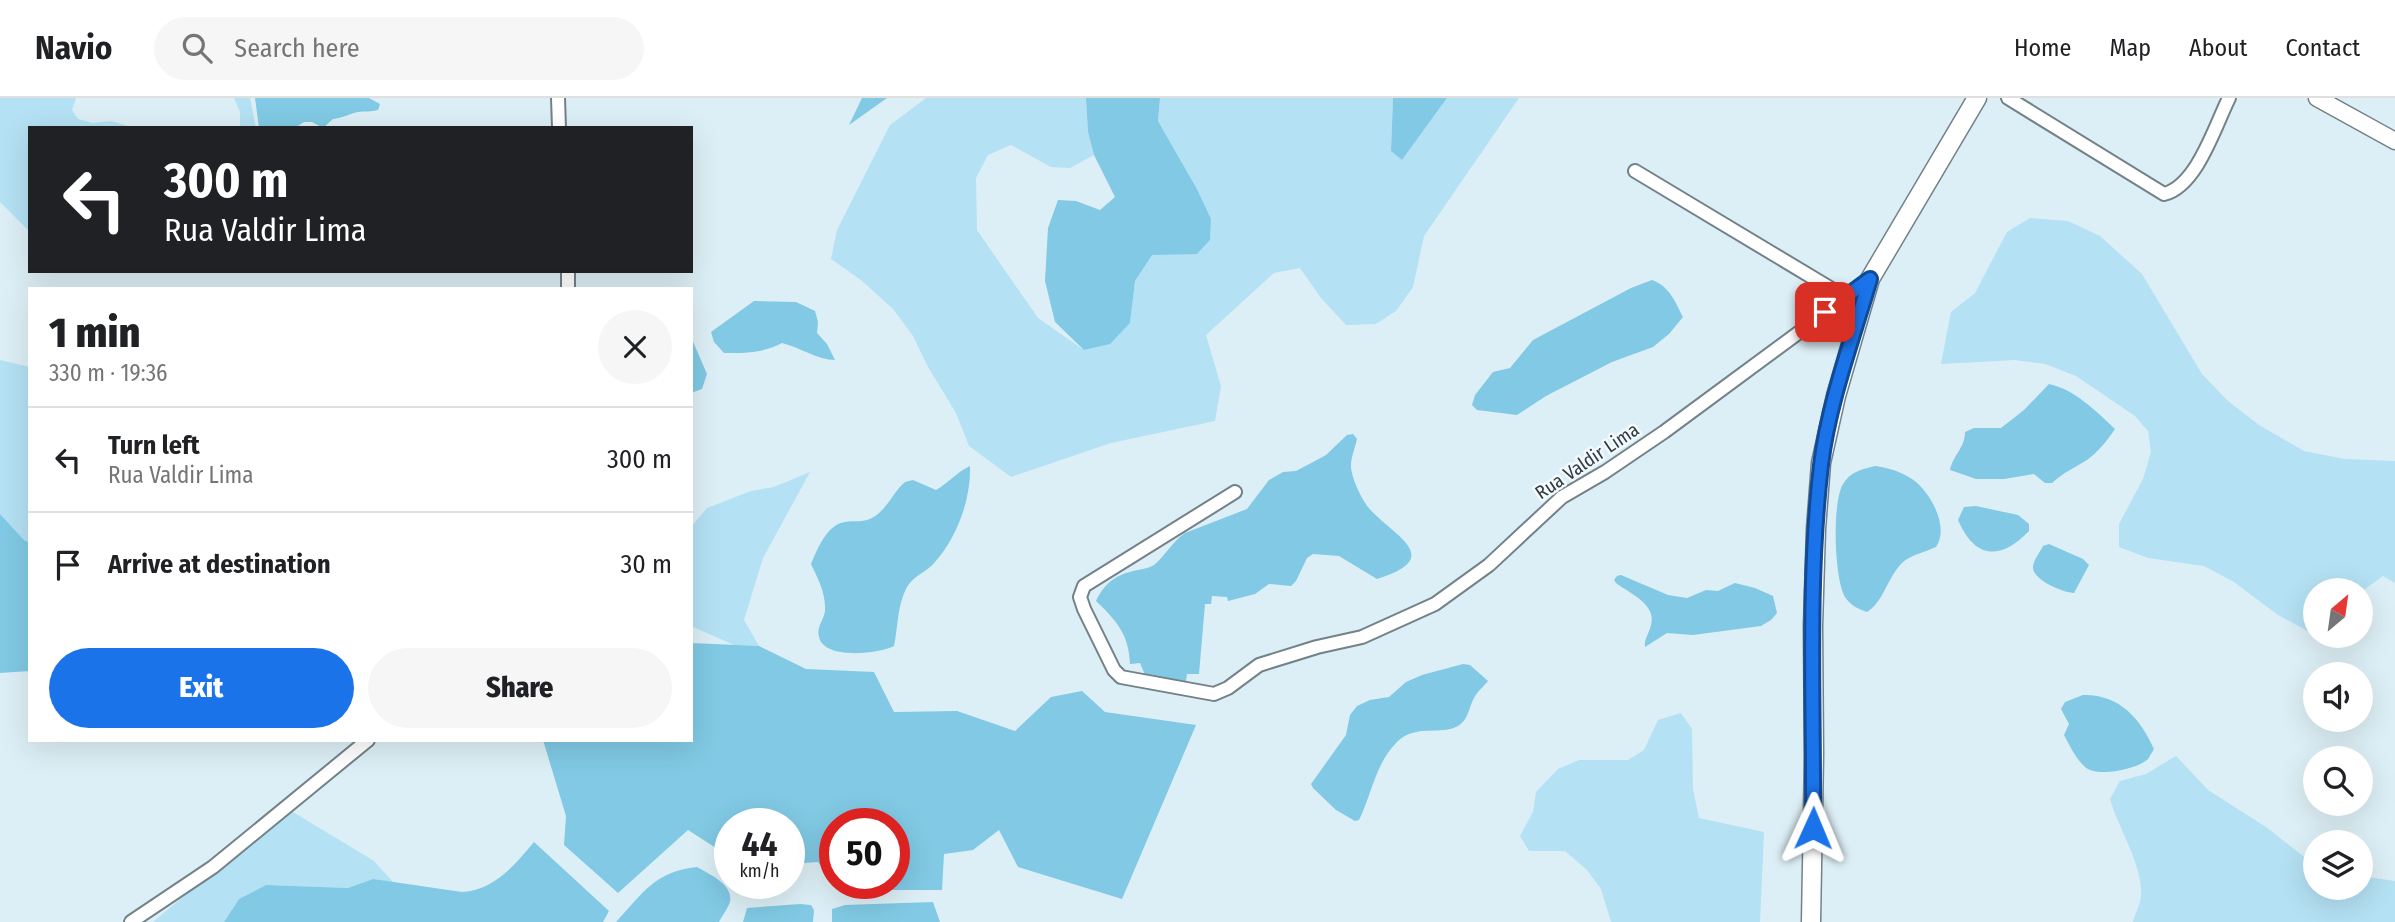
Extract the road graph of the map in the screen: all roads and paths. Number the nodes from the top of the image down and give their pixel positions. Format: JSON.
{"nodes":[{"id":1,"x":558,"y":98,"type":"edge"},
{"id":2,"x":1977,"y":98,"type":"edge"},
{"id":3,"x":2008,"y":98,"type":"edge"},
{"id":4,"x":2229,"y":98,"type":"edge"},
{"id":5,"x":2317,"y":98,"type":"edge"},
{"id":6,"x":559,"y":126,"type":"edge"},
{"id":7,"x":2395,"y":141,"type":"edge"},
{"id":8,"x":1634,"y":171,"type":"dead end"},
{"id":9,"x":1870,"y":279,"type":"junction"},
{"id":10,"x":1845,"y":297,"type":"junction"},
{"id":11,"x":1235,"y":492,"type":"dead end"},
{"id":12,"x":366,"y":742,"type":"edge"},
{"id":13,"x":131,"y":922,"type":"edge"},
{"id":14,"x":1811,"y":922,"type":"edge"}],
"edges":[{"from":1,"to":6,"type":"street"},
{"from":2,"to":9,"type":"main road"},
{"from":3,"to":4,"type":"street"},
{"from":5,"to":7,"type":"street"},
{"from":8,"to":10,"type":"street"},
{"from":9,"to":10,"type":"street","name":"Rua Valdir Lima"},
{"from":9,"to":14,"type":"main road"},
{"from":10,"to":11,"type":"street","name":"Rua Valdir Lima"},
{"from":12,"to":13,"type":"street"}]}
